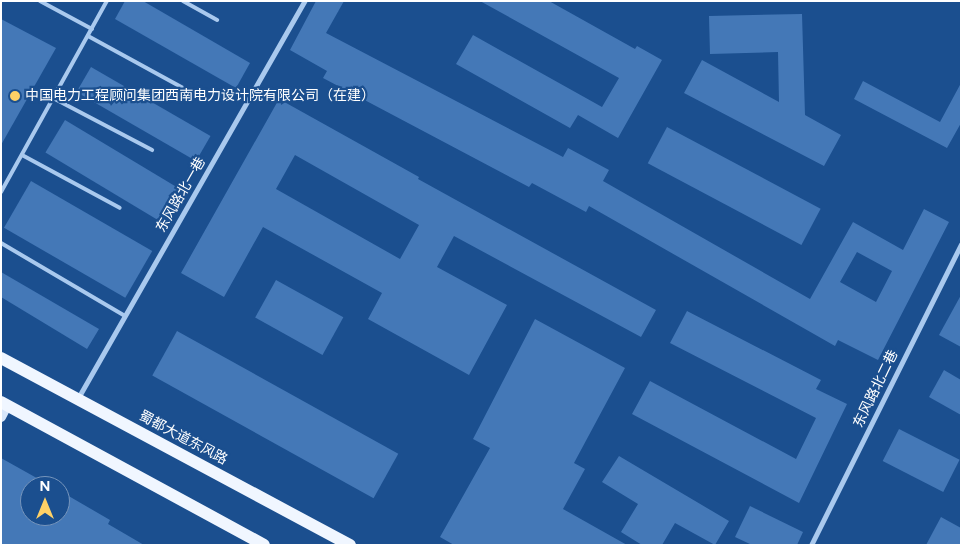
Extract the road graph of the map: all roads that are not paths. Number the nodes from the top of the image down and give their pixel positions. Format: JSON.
{"nodes":[{"id":1,"x":40,"y":1,"type":"edge"},
{"id":2,"x":108,"y":1,"type":"edge"},
{"id":3,"x":183,"y":1,"type":"edge"},
{"id":4,"x":304,"y":1,"type":"edge"},
{"id":5,"x":216,"y":20,"type":"dead end"},
{"id":6,"x":92,"y":29,"type":"junction"},
{"id":7,"x":88,"y":36,"type":"junction"},
{"id":8,"x":185,"y":89,"type":"dead end"},
{"id":9,"x":54,"y":98,"type":"junction"},
{"id":10,"x":152,"y":150,"type":"dead end"},
{"id":11,"x":22,"y":155,"type":"junction"},
{"id":12,"x":1,"y":192,"type":"edge"},
{"id":13,"x":120,"y":208,"type":"dead end"},
{"id":14,"x":1,"y":243,"type":"edge"},
{"id":15,"x":961,"y":244,"type":"edge"},
{"id":16,"x":125,"y":316,"type":"junction"},
{"id":17,"x":1,"y":358,"type":"edge"},
{"id":18,"x":76,"y":400,"type":"junction"},
{"id":19,"x":4,"y":403,"type":"edge"},
{"id":20,"x":1,"y":417,"type":"edge"},
{"id":21,"x":264,"y":545,"type":"edge"},
{"id":22,"x":350,"y":545,"type":"edge"},
{"id":23,"x":811,"y":545,"type":"edge"}],
"edges":[{"from":1,"to":6,"type":"lane"},
{"from":2,"to":6,"type":"lane"},
{"from":3,"to":5,"type":"lane"},
{"from":4,"to":16,"type":"street","name":"东风路北一巷"},
{"from":6,"to":7,"type":"lane"},
{"from":7,"to":8,"type":"lane"},
{"from":7,"to":9,"type":"lane"},
{"from":9,"to":10,"type":"lane"},
{"from":9,"to":11,"type":"lane"},
{"from":11,"to":12,"type":"lane"},
{"from":11,"to":13,"type":"lane"},
{"from":14,"to":16,"type":"lane"},
{"from":15,"to":23,"type":"street","name":"东风路北二巷"},
{"from":16,"to":18,"type":"street","name":"东风路北一巷"},
{"from":17,"to":18,"type":"main road","name":"蜀都大道东风路"},
{"from":18,"to":22,"type":"main road","name":"蜀都大道东风路"},
{"from":19,"to":20,"type":"street"},
{"from":19,"to":21,"type":"main road"}]}
